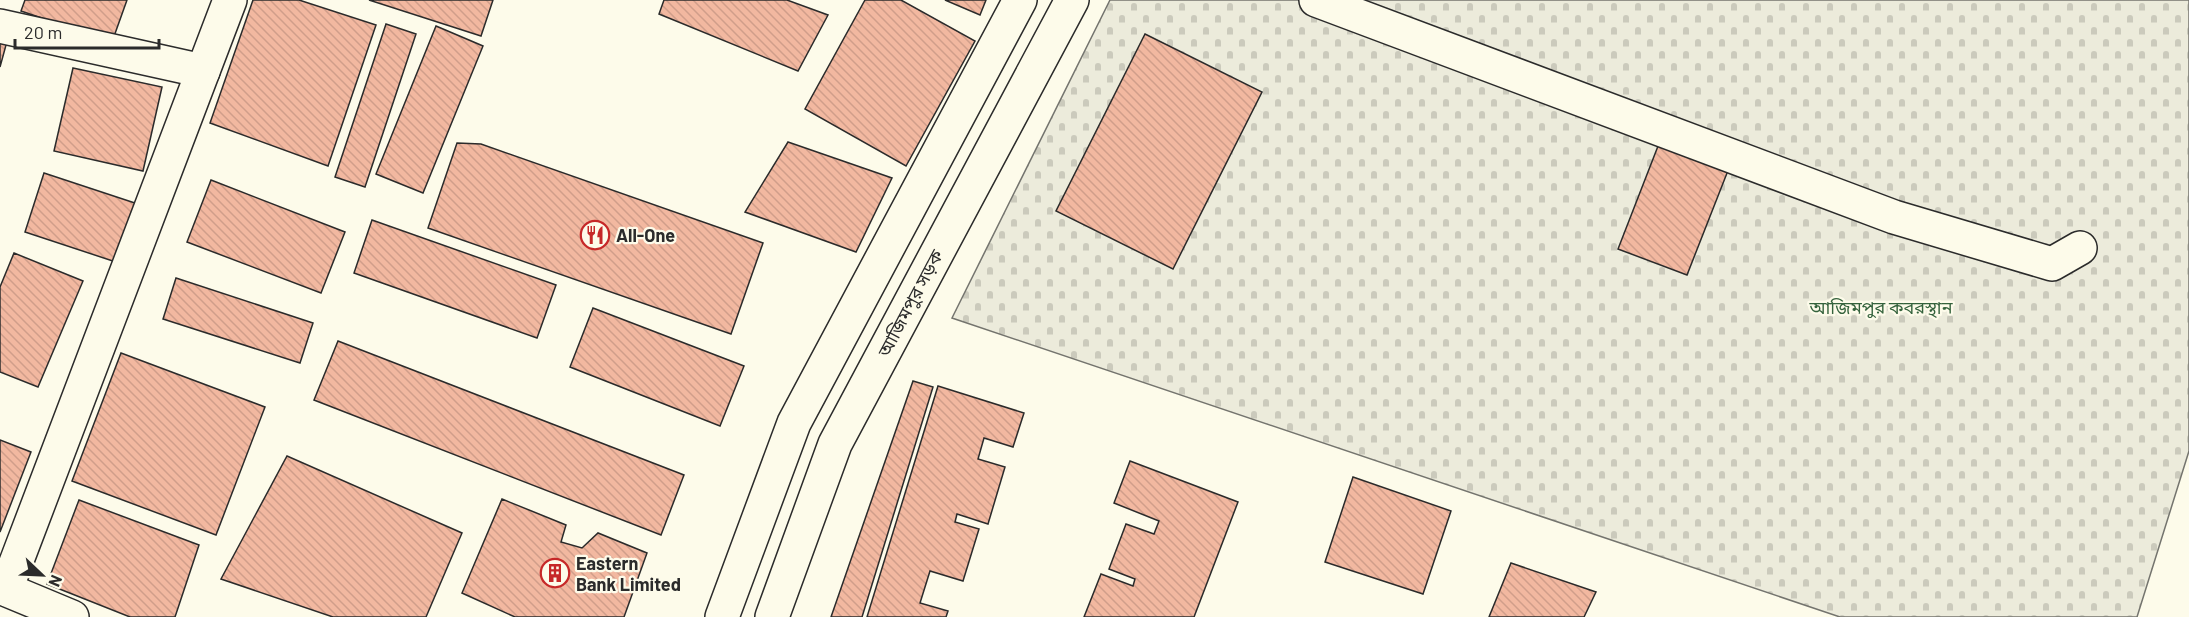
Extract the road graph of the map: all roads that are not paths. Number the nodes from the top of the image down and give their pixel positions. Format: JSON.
{"nodes":[{"id":1,"x":230,"y":0,"type":"edge"},
{"id":2,"x":1020,"y":0,"type":"edge"},
{"id":3,"x":1072,"y":0,"type":"edge"},
{"id":4,"x":1316,"y":0,"type":"edge"},
{"id":5,"x":0,"y":26,"type":"edge"},
{"id":6,"x":203,"y":71,"type":"junction"},
{"id":7,"x":2080,"y":248,"type":"dead end"},
{"id":8,"x":3,"y":588,"type":"edge"},
{"id":9,"x":72,"y":617,"type":"edge"},
{"id":10,"x":723,"y":617,"type":"edge"},
{"id":11,"x":772,"y":617,"type":"edge"}],
"edges":[{"from":1,"to":6,"type":"street"},
{"from":2,"to":10,"type":"street"},
{"from":3,"to":11,"type":"street","name":"আজিমপুর সড়ক"},
{"from":4,"to":7,"type":"street"},
{"from":5,"to":6,"type":"street"},
{"from":6,"to":8,"type":"street"},
{"from":8,"to":9,"type":"street"}]}
